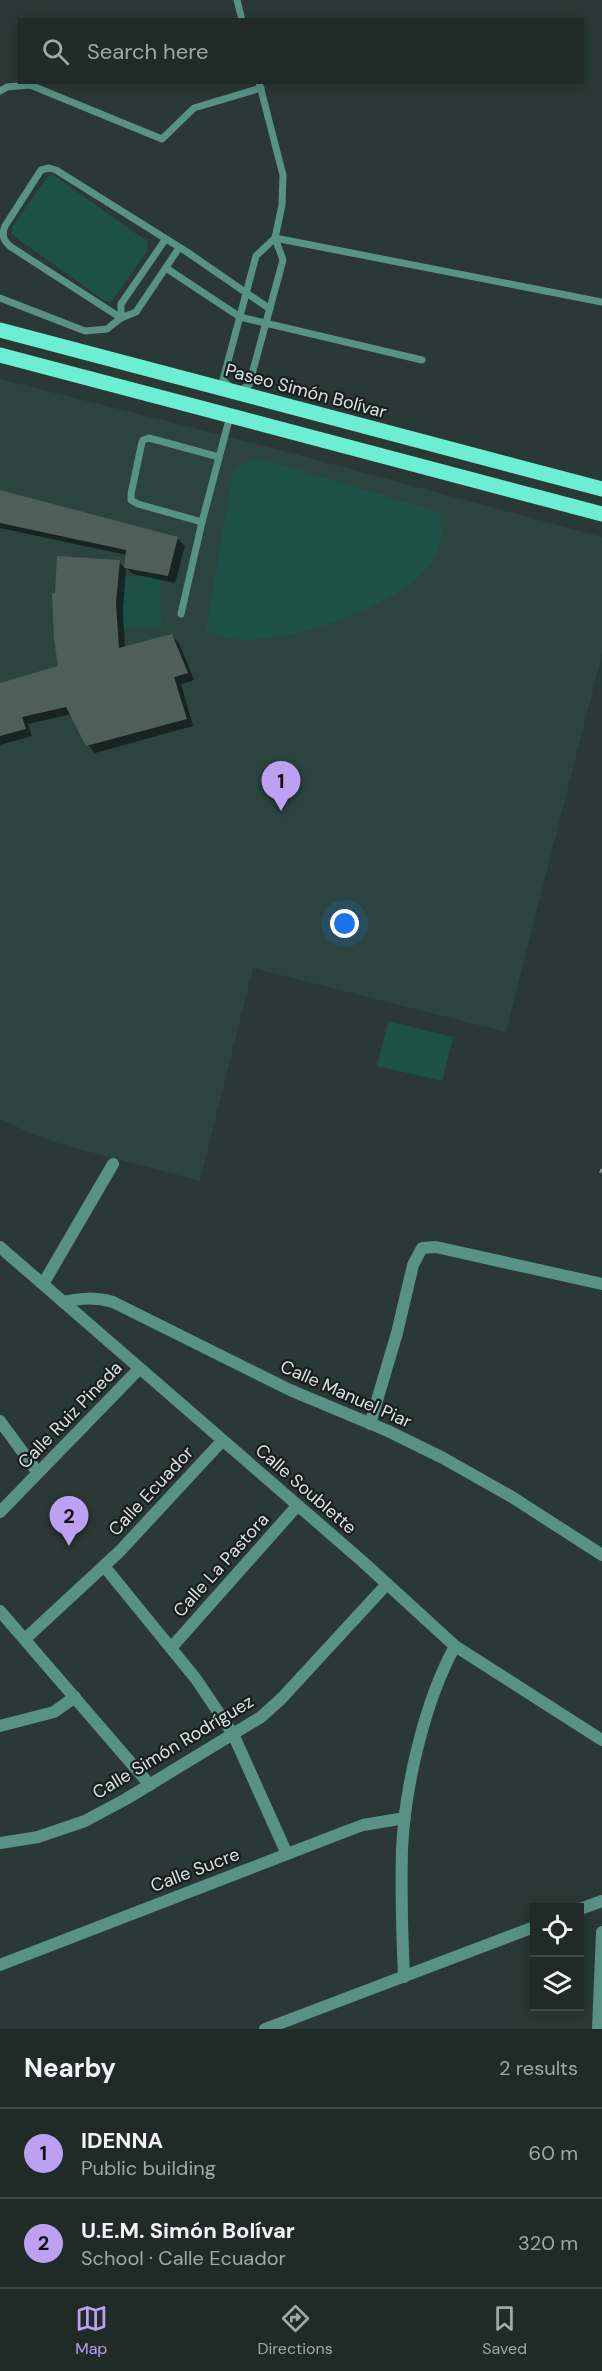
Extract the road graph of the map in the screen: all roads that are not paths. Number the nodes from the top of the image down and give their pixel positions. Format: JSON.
{"nodes":[{"id":1,"x":237,"y":0,"type":"edge"},
{"id":2,"x":242,"y":18,"type":"edge"},
{"id":3,"x":260,"y":85,"type":"edge"},
{"id":4,"x":0,"y":91,"type":"edge"},
{"id":5,"x":275,"y":238,"type":"junction"},
{"id":6,"x":165,"y":240,"type":"junction"},
{"id":7,"x":179,"y":248,"type":"junction"},
{"id":8,"x":166,"y":268,"type":"junction"},
{"id":9,"x":246,"y":293,"type":"junction"},
{"id":10,"x":0,"y":298,"type":"edge"},
{"id":11,"x":602,"y":302,"type":"edge"},
{"id":12,"x":270,"y":309,"type":"junction"},
{"id":13,"x":240,"y":317,"type":"junction"},
{"id":14,"x":121,"y":318,"type":"junction"},
{"id":15,"x":266,"y":323,"type":"junction"},
{"id":16,"x":0,"y":330,"type":"edge"},
{"id":17,"x":0,"y":355,"type":"edge"},
{"id":18,"x":422,"y":360,"type":"dead end"},
{"id":19,"x":236,"y":393,"type":"junction"},
{"id":20,"x":230,"y":416,"type":"junction"},
{"id":21,"x":219,"y":456,"type":"junction"},
{"id":22,"x":602,"y":489,"type":"edge"},
{"id":23,"x":602,"y":514,"type":"edge"},
{"id":24,"x":202,"y":522,"type":"junction"},
{"id":25,"x":181,"y":614,"type":"dead end"},
{"id":26,"x":113,"y":1164,"type":"dead end"},
{"id":27,"x":0,"y":1246,"type":"edge"},
{"id":28,"x":43,"y":1284,"type":"junction"},
{"id":29,"x":602,"y":1284,"type":"edge"},
{"id":30,"x":63,"y":1302,"type":"junction"},
{"id":31,"x":140,"y":1369,"type":"junction"},
{"id":32,"x":0,"y":1422,"type":"edge"},
{"id":33,"x":370,"y":1424,"type":"junction"},
{"id":34,"x":222,"y":1441,"type":"junction"},
{"id":35,"x":39,"y":1473,"type":"junction"},
{"id":36,"x":297,"y":1506,"type":"junction"},
{"id":37,"x":0,"y":1512,"type":"edge"},
{"id":38,"x":602,"y":1555,"type":"edge"},
{"id":39,"x":104,"y":1566,"type":"junction"},
{"id":40,"x":387,"y":1584,"type":"junction"},
{"id":41,"x":0,"y":1611,"type":"edge"},
{"id":42,"x":25,"y":1639,"type":"junction"},
{"id":43,"x":454,"y":1646,"type":"junction"},
{"id":44,"x":171,"y":1648,"type":"junction"},
{"id":45,"x":75,"y":1697,"type":"junction"},
{"id":46,"x":0,"y":1726,"type":"edge"},
{"id":47,"x":233,"y":1734,"type":"junction"},
{"id":48,"x":602,"y":1740,"type":"edge"},
{"id":49,"x":150,"y":1785,"type":"junction"},
{"id":50,"x":405,"y":1818,"type":"junction"},
{"id":51,"x":0,"y":1843,"type":"edge"},
{"id":52,"x":287,"y":1854,"type":"junction"},
{"id":53,"x":602,"y":1900,"type":"edge"},
{"id":54,"x":584,"y":1908,"type":"edge"},
{"id":55,"x":530,"y":1929,"type":"edge"},
{"id":56,"x":602,"y":1932,"type":"edge"},
{"id":57,"x":0,"y":1965,"type":"edge"},
{"id":58,"x":404,"y":1977,"type":"junction"},
{"id":59,"x":264,"y":2029,"type":"edge"},
{"id":60,"x":598,"y":2029,"type":"edge"}],
"edges":[{"from":1,"to":2,"type":"lane"},
{"from":3,"to":4,"type":"lane"},
{"from":3,"to":5,"type":"lane"},
{"from":5,"to":9,"type":"lane"},
{"from":5,"to":11,"type":"lane"},
{"from":5,"to":12,"type":"lane"},
{"from":6,"to":7,"type":"lane"},
{"from":6,"to":14,"type":"lane"},
{"from":6,"to":14,"type":"lane"},
{"from":7,"to":8,"type":"lane"},
{"from":7,"to":9,"type":"lane"},
{"from":8,"to":13,"type":"lane"},
{"from":8,"to":14,"type":"lane"},
{"from":9,"to":12,"type":"lane"},
{"from":9,"to":13,"type":"lane"},
{"from":10,"to":14,"type":"lane"},
{"from":12,"to":15,"type":"lane"},
{"from":13,"to":15,"type":"lane"},
{"from":13,"to":19,"type":"lane"},
{"from":15,"to":18,"type":"lane"},
{"from":15,"to":19,"type":"lane"},
{"from":16,"to":19,"type":"main road","name":"Paseo Simón Bolívar"},
{"from":17,"to":20,"type":"main road"},
{"from":19,"to":20,"type":"main road"},
{"from":19,"to":22,"type":"main road","name":"Paseo Simón Bolívar"},
{"from":20,"to":21,"type":"lane"},
{"from":20,"to":23,"type":"main road"},
{"from":21,"to":24,"type":"lane"},
{"from":21,"to":24,"type":"lane"},
{"from":24,"to":25,"type":"lane"},
{"from":26,"to":28,"type":"street"},
{"from":27,"to":28,"type":"street","name":"Calle Soublette"},
{"from":28,"to":30,"type":"street","name":"Calle Soublette"},
{"from":29,"to":33,"type":"street"},
{"from":30,"to":31,"type":"street","name":"Calle Soublette"},
{"from":30,"to":33,"type":"street","name":"Calle Manuel Piar"},
{"from":31,"to":34,"type":"street","name":"Calle Soublette"},
{"from":31,"to":35,"type":"street","name":"Calle Ruiz Pineda"},
{"from":32,"to":35,"type":"street"},
{"from":33,"to":38,"type":"street","name":"Calle Manuel Piar"},
{"from":34,"to":36,"type":"street","name":"Calle Soublette"},
{"from":34,"to":39,"type":"street","name":"Calle Ecuador"},
{"from":35,"to":37,"type":"street","name":"Calle Ruiz Pineda"},
{"from":36,"to":40,"type":"street","name":"Calle Soublette"},
{"from":36,"to":44,"type":"street","name":"Calle La Pastora"},
{"from":39,"to":42,"type":"street","name":"Calle Ecuador"},
{"from":39,"to":44,"type":"street"},
{"from":40,"to":43,"type":"street","name":"Calle Soublette"},
{"from":40,"to":47,"type":"street","name":"Calle Simón Rodríguez"},
{"from":41,"to":42,"type":"street"},
{"from":42,"to":45,"type":"street"},
{"from":43,"to":48,"type":"street","name":"Calle Soublette"},
{"from":43,"to":50,"type":"street"},
{"from":44,"to":47,"type":"street"},
{"from":45,"to":46,"type":"street"},
{"from":45,"to":49,"type":"street"},
{"from":47,"to":49,"type":"street","name":"Calle Simón Rodríguez"},
{"from":47,"to":52,"type":"street"},
{"from":49,"to":51,"type":"street","name":"Calle Simón Rodríguez"},
{"from":50,"to":52,"type":"street","name":"Calle Sucre"},
{"from":50,"to":58,"type":"street"},
{"from":52,"to":57,"type":"street","name":"Calle Sucre"},
{"from":53,"to":54,"type":"street"},
{"from":55,"to":58,"type":"street"},
{"from":56,"to":60,"type":"street"},
{"from":58,"to":59,"type":"street"}]}
